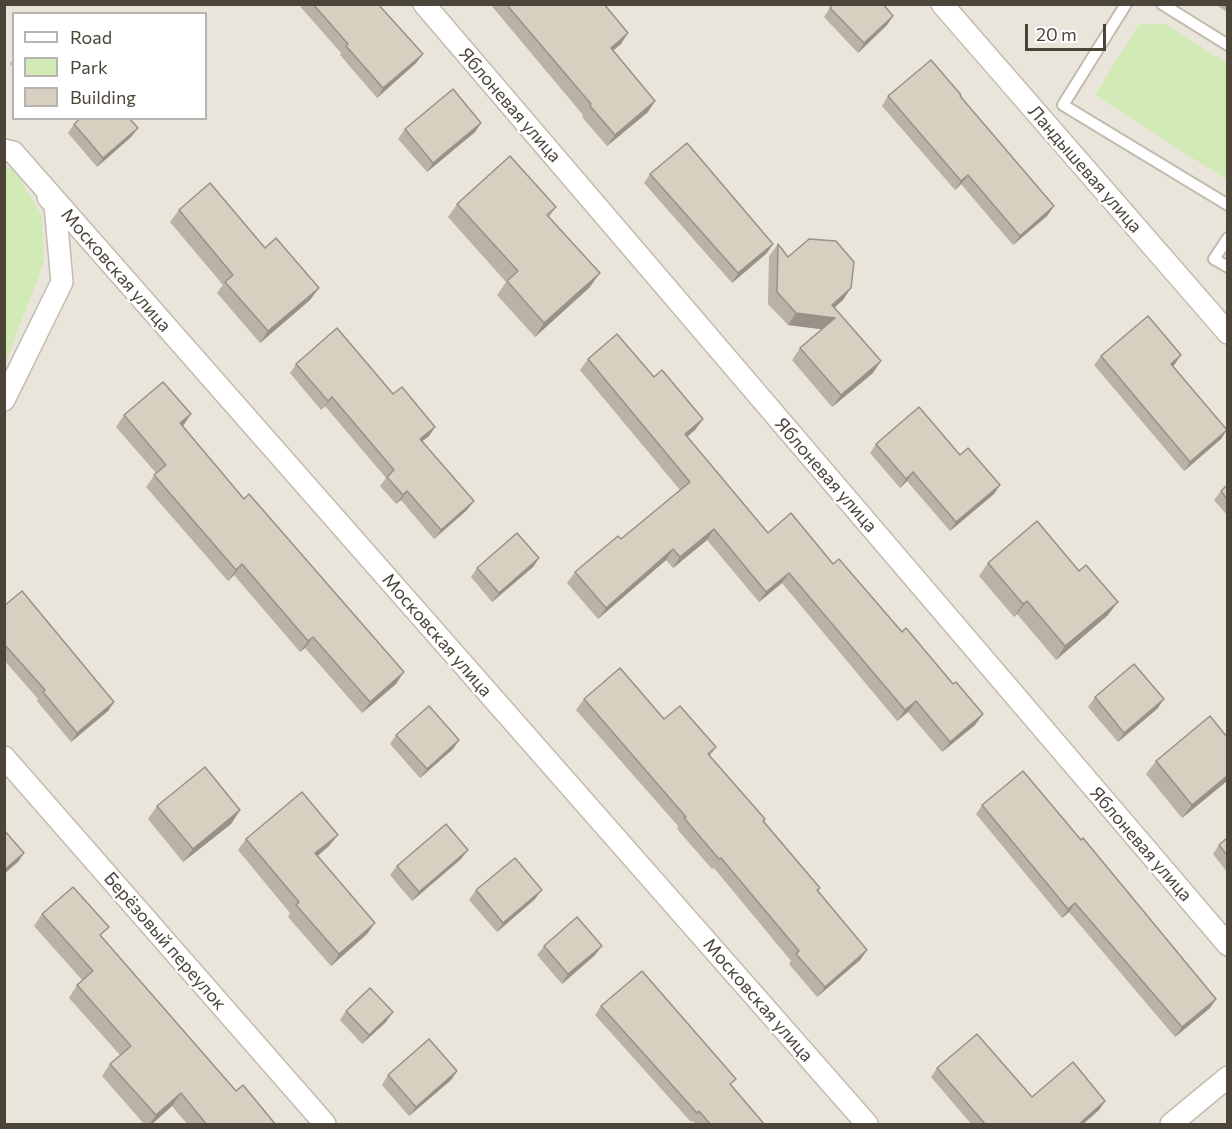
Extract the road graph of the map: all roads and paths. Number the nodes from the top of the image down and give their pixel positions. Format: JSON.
{"nodes":[{"id":1,"x":424,"y":4,"type":"edge"},
{"id":2,"x":942,"y":4,"type":"edge"},
{"id":3,"x":1126,"y":4,"type":"edge"},
{"id":4,"x":1162,"y":4,"type":"edge"},
{"id":5,"x":1227,"y":45,"type":"edge"},
{"id":6,"x":7,"y":147,"type":"edge"},
{"id":7,"x":1227,"y":205,"type":"edge"},
{"id":8,"x":1227,"y":238,"type":"edge"},
{"id":9,"x":1227,"y":267,"type":"edge"},
{"id":10,"x":1227,"y":333,"type":"edge"},
{"id":11,"x":4,"y":400,"type":"edge"},
{"id":12,"x":4,"y":757,"type":"edge"},
{"id":13,"x":1227,"y":945,"type":"edge"},
{"id":14,"x":1227,"y":1077,"type":"edge"},
{"id":15,"x":325,"y":1125,"type":"edge"},
{"id":16,"x":867,"y":1125,"type":"edge"},
{"id":17,"x":1171,"y":1125,"type":"edge"}],
"edges":[{"from":1,"to":13,"type":"street","name":"Яблоневая улица"},
{"from":2,"to":10,"type":"street","name":"Ландышевая улица"},
{"from":3,"to":7,"type":"lane"},
{"from":4,"to":5,"type":"lane"},
{"from":6,"to":11,"type":"street"},
{"from":6,"to":16,"type":"street","name":"Московская улица"},
{"from":8,"to":9,"type":"lane"},
{"from":12,"to":15,"type":"street","name":"Берёзовый переулок"},
{"from":14,"to":17,"type":"street"}]}
